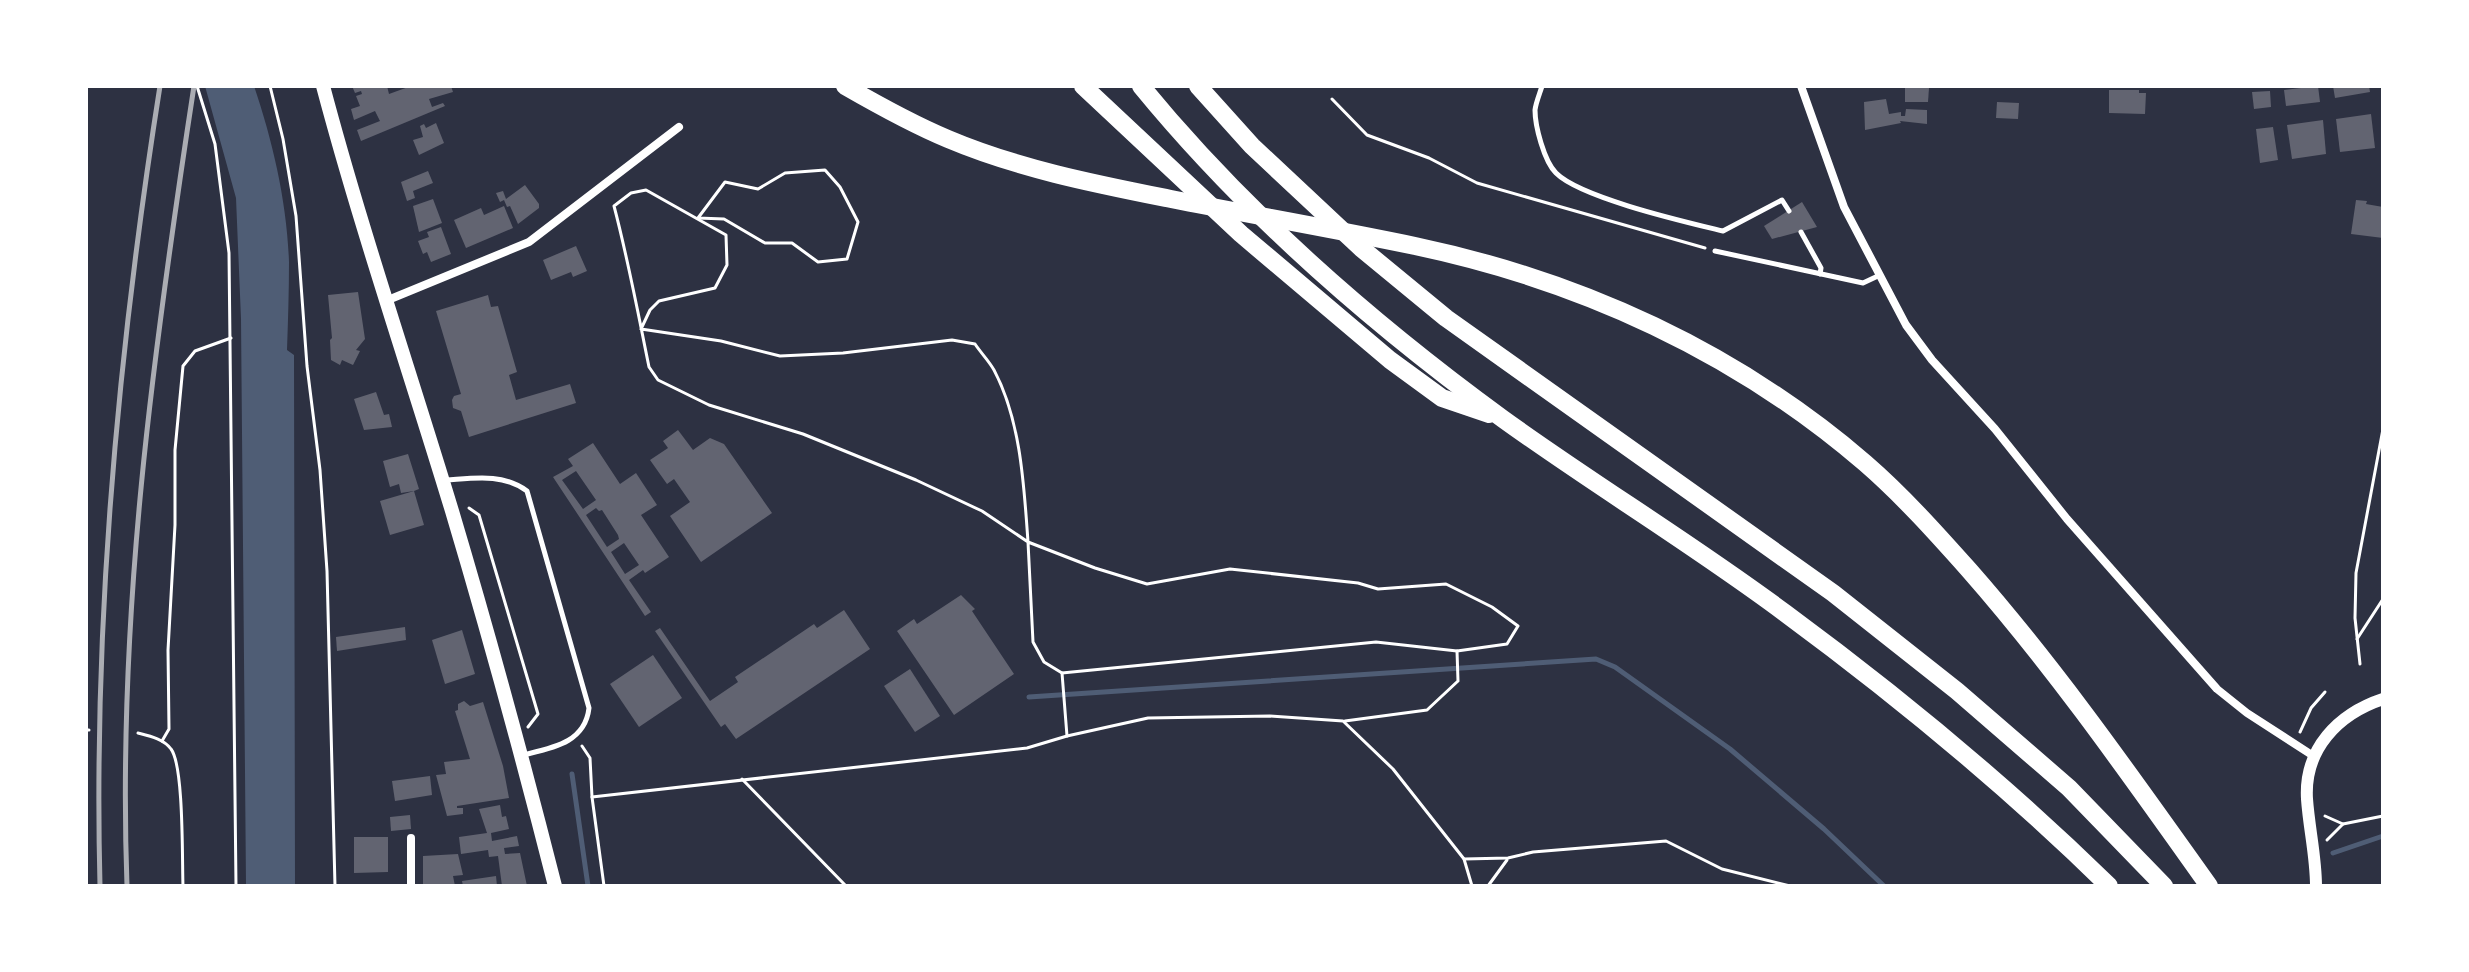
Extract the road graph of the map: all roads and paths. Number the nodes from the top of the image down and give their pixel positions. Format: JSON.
{"nodes":[{"id":1,"x":197,"y":86,"type":"edge"},
{"id":2,"x":270,"y":86,"type":"edge"},
{"id":3,"x":323,"y":86,"type":"edge"},
{"id":4,"x":845,"y":86,"type":"edge"},
{"id":5,"x":1083,"y":86,"type":"edge"},
{"id":6,"x":1141,"y":86,"type":"edge"},
{"id":7,"x":1198,"y":86,"type":"edge"},
{"id":8,"x":1542,"y":86,"type":"edge"},
{"id":9,"x":1801,"y":86,"type":"edge"},
{"id":10,"x":1332,"y":99,"type":"dead end"},
{"id":11,"x":679,"y":127,"type":"dead end"},
{"id":12,"x":1789,"y":211,"type":"dead end"},
{"id":13,"x":698,"y":218,"type":"junction"},
{"id":14,"x":1801,"y":232,"type":"dead end"},
{"id":15,"x":1715,"y":251,"type":"joint"},
{"id":16,"x":1820,"y":274,"type":"junction"},
{"id":17,"x":1880,"y":275,"type":"junction"},
{"id":18,"x":388,"y":300,"type":"junction"},
{"id":19,"x":641,"y":329,"type":"junction"},
{"id":20,"x":231,"y":338,"type":"junction"},
{"id":21,"x":1503,"y":419,"type":"junction"},
{"id":22,"x":2383,"y":429,"type":"edge"},
{"id":23,"x":441,"y":481,"type":"junction"},
{"id":24,"x":448,"y":498,"type":"junction"},
{"id":25,"x":1028,"y":542,"type":"junction"},
{"id":26,"x":2383,"y":599,"type":"edge"},
{"id":27,"x":2357,"y":639,"type":"junction"},
{"id":28,"x":1457,"y":651,"type":"junction"},
{"id":29,"x":2360,"y":664,"type":"dead end"},
{"id":30,"x":1062,"y":673,"type":"junction"},
{"id":31,"x":2325,"y":692,"type":"dead end"},
{"id":32,"x":2383,"y":699,"type":"edge"},
{"id":33,"x":1343,"y":721,"type":"junction"},
{"id":34,"x":138,"y":733,"type":"dead end"},
{"id":35,"x":1067,"y":736,"type":"junction"},
{"id":36,"x":516,"y":737,"type":"junction"},
{"id":37,"x":576,"y":737,"type":"junction"},
{"id":38,"x":162,"y":741,"type":"junction"},
{"id":39,"x":2294,"y":744,"type":"junction"},
{"id":40,"x":522,"y":755,"type":"junction"},
{"id":41,"x":2315,"y":757,"type":"junction"},
{"id":42,"x":742,"y":779,"type":"junction"},
{"id":43,"x":592,"y":797,"type":"junction"},
{"id":44,"x":2383,"y":816,"type":"edge"},
{"id":45,"x":411,"y":838,"type":"dead end"},
{"id":46,"x":2314,"y":848,"type":"junction"},
{"id":47,"x":1508,"y":858,"type":"junction"},
{"id":48,"x":1464,"y":859,"type":"junction"},
{"id":49,"x":2317,"y":885,"type":"edge"},
{"id":50,"x":183,"y":886,"type":"edge"},
{"id":51,"x":236,"y":886,"type":"edge"},
{"id":52,"x":335,"y":886,"type":"edge"},
{"id":53,"x":411,"y":886,"type":"edge"},
{"id":54,"x":555,"y":886,"type":"edge"},
{"id":55,"x":604,"y":886,"type":"edge"},
{"id":56,"x":846,"y":886,"type":"edge"},
{"id":57,"x":1472,"y":886,"type":"edge"},
{"id":58,"x":1488,"y":886,"type":"edge"},
{"id":59,"x":1790,"y":886,"type":"edge"},
{"id":60,"x":2109,"y":886,"type":"edge"},
{"id":61,"x":2164,"y":886,"type":"edge"},
{"id":62,"x":2209,"y":886,"type":"edge"}],
"edges":[{"from":1,"to":20,"type":"path"},
{"from":2,"to":52,"type":"path"},
{"from":3,"to":18,"type":"main road"},
{"from":4,"to":62,"type":"highway"},
{"from":5,"to":21,"type":"highway"},
{"from":6,"to":21,"type":"highway"},
{"from":7,"to":61,"type":"highway"},
{"from":8,"to":12,"type":"lane"},
{"from":9,"to":17,"type":"street"},
{"from":10,"to":15,"type":"path"},
{"from":11,"to":18,"type":"street"},
{"from":13,"to":13,"type":"path"},
{"from":13,"to":19,"type":"path"},
{"from":13,"to":19,"type":"path"},
{"from":14,"to":16,"type":"lane"},
{"from":15,"to":16,"type":"lane"},
{"from":16,"to":17,"type":"lane"},
{"from":17,"to":39,"type":"street"},
{"from":18,"to":23,"type":"main road"},
{"from":19,"to":25,"type":"path"},
{"from":19,"to":25,"type":"path"},
{"from":20,"to":38,"type":"path"},
{"from":20,"to":51,"type":"path"},
{"from":21,"to":60,"type":"highway"},
{"from":22,"to":27,"type":"path"},
{"from":23,"to":24,"type":"main road"},
{"from":23,"to":37,"type":"lane"},
{"from":24,"to":36,"type":"main road"},
{"from":24,"to":36,"type":"path"},
{"from":25,"to":28,"type":"path"},
{"from":25,"to":30,"type":"path"},
{"from":26,"to":27,"type":"path"},
{"from":27,"to":29,"type":"path"},
{"from":28,"to":30,"type":"path"},
{"from":28,"to":33,"type":"path"},
{"from":30,"to":35,"type":"path"},
{"from":31,"to":39,"type":"path"},
{"from":32,"to":41,"type":"street"},
{"from":33,"to":35,"type":"path"},
{"from":33,"to":48,"type":"path"},
{"from":34,"to":38,"type":"path"},
{"from":35,"to":42,"type":"path"},
{"from":36,"to":40,"type":"main road"},
{"from":37,"to":40,"type":"lane"},
{"from":37,"to":43,"type":"path"},
{"from":38,"to":50,"type":"path"},
{"from":39,"to":41,"type":"street"},
{"from":40,"to":54,"type":"main road"},
{"from":41,"to":46,"type":"street"},
{"from":42,"to":43,"type":"path"},
{"from":42,"to":56,"type":"path"},
{"from":43,"to":55,"type":"path"},
{"from":44,"to":46,"type":"path"},
{"from":45,"to":53,"type":"street"},
{"from":46,"to":49,"type":"street"},
{"from":47,"to":48,"type":"path"},
{"from":47,"to":58,"type":"path"},
{"from":47,"to":59,"type":"path"},
{"from":48,"to":57,"type":"path"}]}
